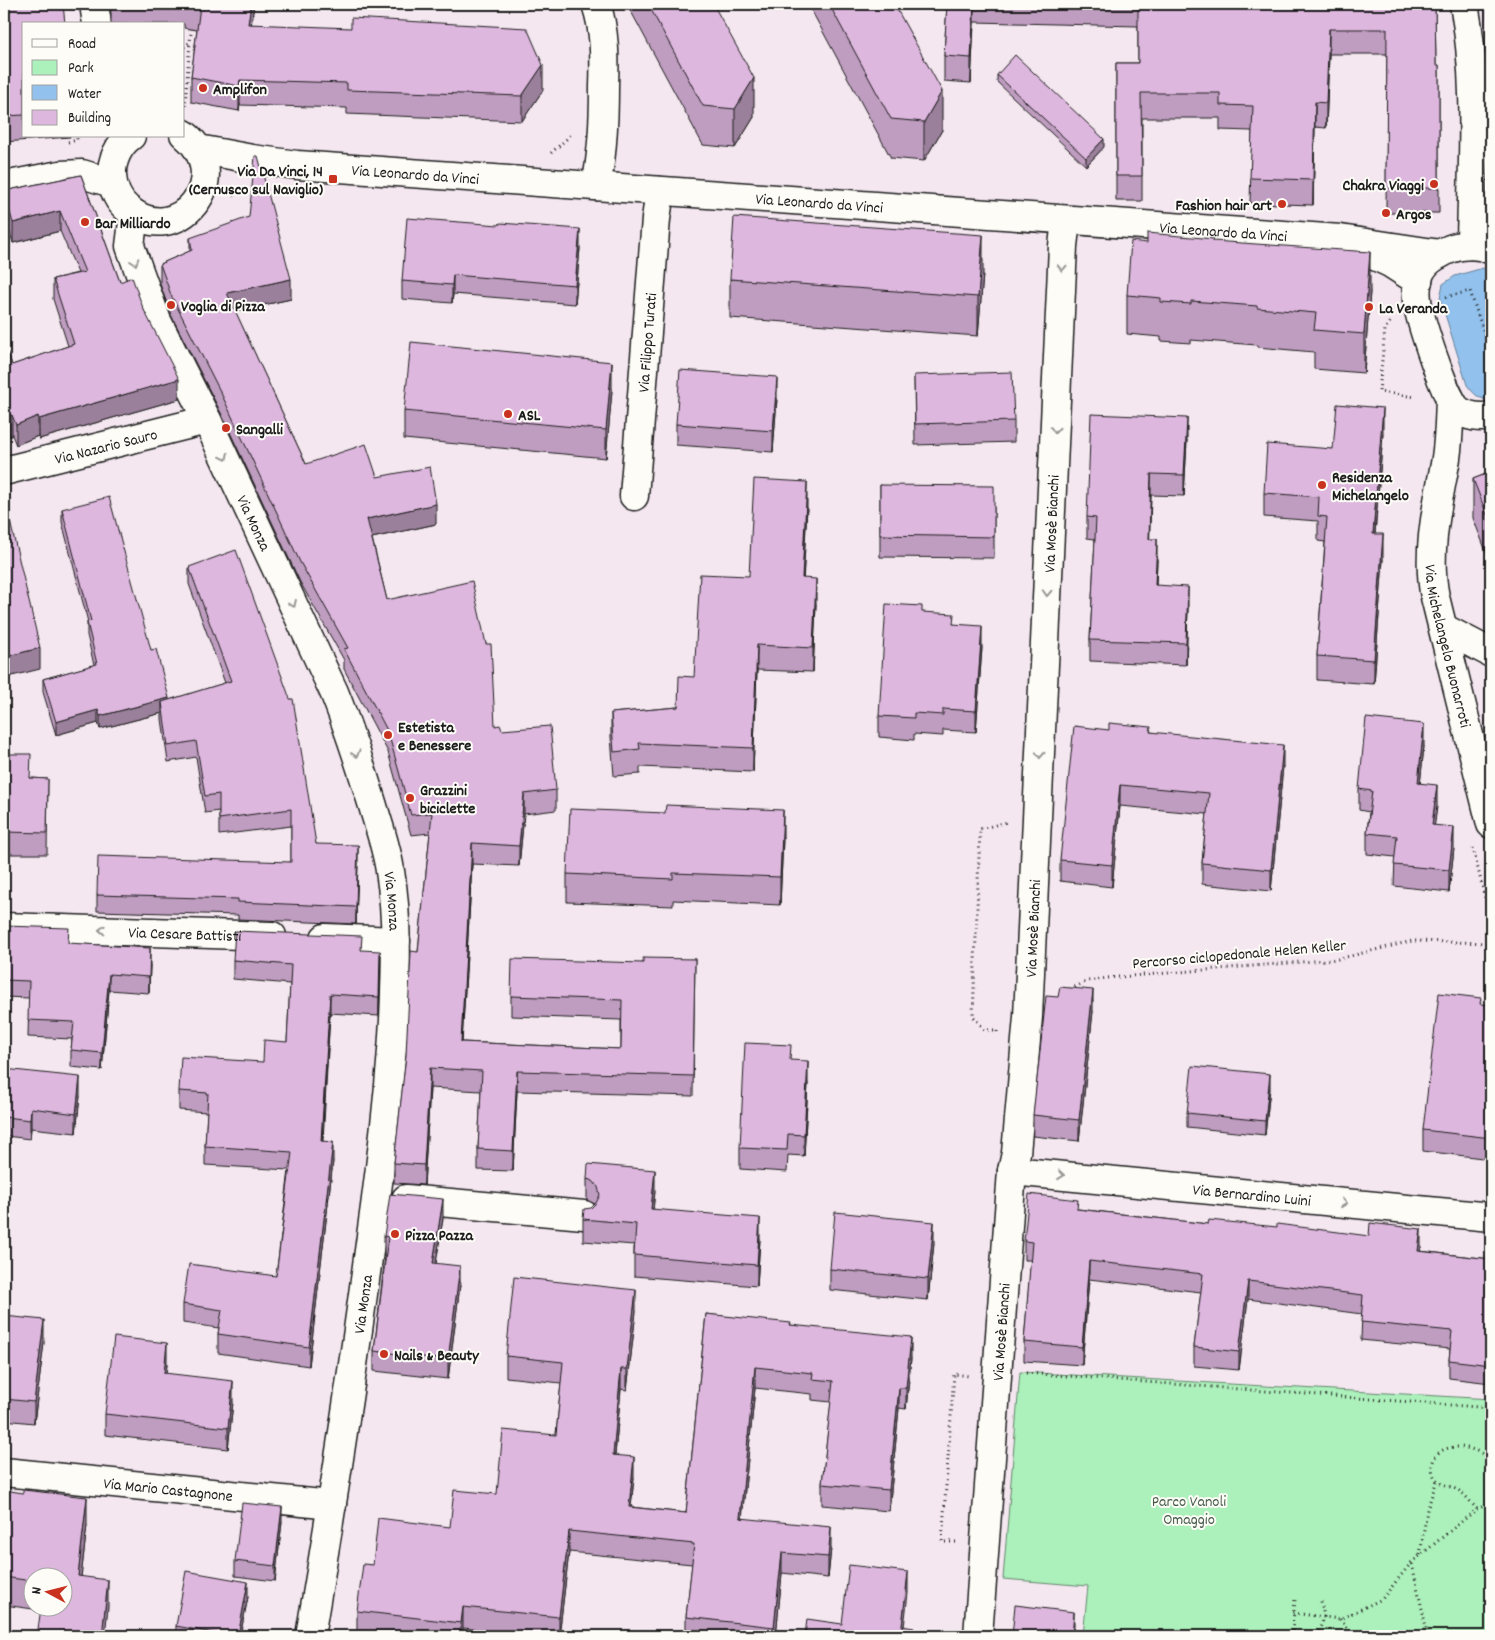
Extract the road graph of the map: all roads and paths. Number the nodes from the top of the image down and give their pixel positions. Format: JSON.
{"nodes":[{"id":1,"x":94,"y":4,"type":"edge"},
{"id":2,"x":596,"y":4,"type":"edge"},
{"id":3,"x":1464,"y":4,"type":"edge"},
{"id":4,"x":96,"y":22,"type":"edge"},
{"id":5,"x":191,"y":33,"type":"edge"},
{"id":6,"x":1481,"y":40,"type":"edge"},
{"id":7,"x":190,"y":42,"type":"junction"},
{"id":8,"x":185,"y":46,"type":"edge"},
{"id":9,"x":185,"y":100,"type":"edge"},
{"id":10,"x":575,"y":130,"type":"dead end"},
{"id":11,"x":191,"y":142,"type":"edge"},
{"id":12,"x":124,"y":145,"type":"edge"},
{"id":13,"x":548,"y":155,"type":"dead end"},
{"id":14,"x":297,"y":165,"type":"junction"},
{"id":15,"x":60,"y":175,"type":"junction"},
{"id":16,"x":206,"y":180,"type":"junction"},
{"id":17,"x":112,"y":183,"type":"junction"},
{"id":18,"x":4,"y":186,"type":"edge"},
{"id":19,"x":596,"y":186,"type":"junction"},
{"id":20,"x":252,"y":187,"type":"edge"},
{"id":21,"x":660,"y":191,"type":"junction"},
{"id":22,"x":228,"y":199,"type":"dead end"},
{"id":23,"x":134,"y":214,"type":"junction"},
{"id":24,"x":1066,"y":220,"type":"junction"},
{"id":25,"x":1340,"y":239,"type":"junction"},
{"id":26,"x":1481,"y":248,"type":"edge"},
{"id":27,"x":1440,"y":254,"type":"junction"},
{"id":28,"x":1418,"y":281,"type":"junction"},
{"id":29,"x":1440,"y":298,"type":"dead end"},
{"id":30,"x":1491,"y":354,"type":"edge"},
{"id":31,"x":1450,"y":399,"type":"junction"},
{"id":32,"x":1486,"y":416,"type":"edge"},
{"id":33,"x":207,"y":420,"type":"junction"},
{"id":34,"x":1445,"y":464,"type":"junction"},
{"id":35,"x":4,"y":471,"type":"edge"},
{"id":36,"x":634,"y":496,"type":"dead end"},
{"id":37,"x":1443,"y":628,"type":"junction"},
{"id":38,"x":1491,"y":653,"type":"edge"},
{"id":39,"x":1011,"y":821,"type":"dead end"},
{"id":40,"x":1491,"y":824,"type":"edge"},
{"id":41,"x":4,"y":927,"type":"edge"},
{"id":42,"x":396,"y":941,"type":"junction"},
{"id":43,"x":1491,"y":942,"type":"edge"},
{"id":44,"x":1028,"y":1017,"type":"junction"},
{"id":45,"x":996,"y":1039,"type":"dead end"},
{"id":46,"x":1012,"y":1171,"type":"junction"},
{"id":47,"x":376,"y":1197,"type":"junction"},
{"id":48,"x":584,"y":1215,"type":"edge"},
{"id":49,"x":1491,"y":1218,"type":"edge"},
{"id":50,"x":987,"y":1373,"type":"junction"},
{"id":51,"x":1491,"y":1408,"type":"edge"},
{"id":52,"x":1491,"y":1461,"type":"edge"},
{"id":53,"x":4,"y":1472,"type":"edge"},
{"id":54,"x":1437,"y":1480,"type":"junction"},
{"id":55,"x":1491,"y":1503,"type":"edge"},
{"id":56,"x":332,"y":1505,"type":"junction"},
{"id":57,"x":1478,"y":1509,"type":"junction"},
{"id":58,"x":957,"y":1542,"type":"dead end"},
{"id":59,"x":1420,"y":1556,"type":"junction"},
{"id":60,"x":1411,"y":1563,"type":"junction"},
{"id":61,"x":1295,"y":1599,"type":"dead end"},
{"id":62,"x":1321,"y":1601,"type":"dead end"},
{"id":63,"x":1294,"y":1613,"type":"junction"},
{"id":64,"x":1324,"y":1617,"type":"junction"},
{"id":65,"x":1340,"y":1619,"type":"junction"},
{"id":66,"x":310,"y":1636,"type":"edge"},
{"id":67,"x":978,"y":1636,"type":"edge"},
{"id":68,"x":1292,"y":1636,"type":"edge"},
{"id":69,"x":1317,"y":1636,"type":"edge"},
{"id":70,"x":1354,"y":1636,"type":"edge"},
{"id":71,"x":1428,"y":1636,"type":"edge"}],
"edges":[{"from":1,"to":4,"type":"street"},
{"from":2,"to":19,"type":"street"},
{"from":3,"to":6,"type":"street"},
{"from":5,"to":7,"type":"path"},
{"from":6,"to":26,"type":"street"},
{"from":7,"to":8,"type":"path"},
{"from":7,"to":9,"type":"path"},
{"from":10,"to":13,"type":"path"},
{"from":11,"to":14,"type":"street","name":"Via Leonardo da Vinci"},
{"from":11,"to":16,"type":"street"},
{"from":12,"to":15,"type":"street"},
{"from":12,"to":17,"type":"street"},
{"from":14,"to":16,"type":"street","name":"Via Leonardo da Vinci"},
{"from":14,"to":19,"type":"street","name":"Via Leonardo da Vinci"},
{"from":15,"to":17,"type":"street"},
{"from":15,"to":18,"type":"street"},
{"from":16,"to":23,"type":"street"},
{"from":17,"to":23,"type":"street"},
{"from":19,"to":21,"type":"street","name":"Via Leonardo da Vinci"},
{"from":20,"to":22,"type":"path"},
{"from":21,"to":24,"type":"street","name":"Via Leonardo da Vinci"},
{"from":21,"to":36,"type":"street","name":"Via Filippo Turati"},
{"from":23,"to":33,"type":"street","name":"Via Monza","one_way":true},
{"from":24,"to":25,"type":"street","name":"Via Leonardo da Vinci"},
{"from":24,"to":44,"type":"street","name":"Via Mosè Bianchi","one_way":true},
{"from":25,"to":27,"type":"street","name":"Via Leonardo da Vinci"},
{"from":25,"to":28,"type":"street","name":"Via Leonardo da Vinci"},
{"from":26,"to":27,"type":"street"},
{"from":27,"to":28,"type":"street"},
{"from":28,"to":31,"type":"street"},
{"from":29,"to":30,"type":"path"},
{"from":31,"to":32,"type":"street"},
{"from":31,"to":34,"type":"street","name":"Via Michelangelo Buonarroti"},
{"from":32,"to":34,"type":"street","name":"Via Michelangelo Buonarroti"},
{"from":33,"to":35,"type":"street","name":"Via Nazario Sauro"},
{"from":33,"to":42,"type":"street","name":"Via Monza","one_way":true},
{"from":34,"to":37,"type":"street","name":"Via Michelangelo Buonarroti"},
{"from":37,"to":38,"type":"street"},
{"from":37,"to":40,"type":"street","name":"Via Michelangelo Buonarroti"},
{"from":39,"to":45,"type":"path"},
{"from":42,"to":41,"type":"street","name":"Via Cesare Battisti","one_way":true},
{"from":42,"to":47,"type":"street","name":"Via Monza"},
{"from":43,"to":44,"type":"path","name":"Percorso ciclopedonale Helen Keller"},
{"from":44,"to":46,"type":"street","name":"Via Mosè Bianchi"},
{"from":46,"to":49,"type":"street","name":"Via Bernardino Luini","one_way":true},
{"from":46,"to":50,"type":"street","name":"Via Mosè Bianchi"},
{"from":47,"to":48,"type":"street"},
{"from":47,"to":56,"type":"street","name":"Via Monza"},
{"from":50,"to":51,"type":"path"},
{"from":50,"to":58,"type":"path"},
{"from":50,"to":67,"type":"street","name":"Via Mosè Bianchi"},
{"from":52,"to":54,"type":"path"},
{"from":53,"to":56,"type":"street","name":"Via Mario Castagnone"},
{"from":54,"to":57,"type":"path"},
{"from":54,"to":59,"type":"path"},
{"from":55,"to":57,"type":"path"},
{"from":56,"to":66,"type":"street","name":"Via Monza"},
{"from":57,"to":59,"type":"path"},
{"from":59,"to":60,"type":"path"},
{"from":60,"to":65,"type":"path"},
{"from":60,"to":71,"type":"path"},
{"from":61,"to":63,"type":"path"},
{"from":62,"to":64,"type":"path"},
{"from":63,"to":64,"type":"path"},
{"from":63,"to":68,"type":"path"},
{"from":64,"to":65,"type":"path"},
{"from":64,"to":69,"type":"path"},
{"from":65,"to":70,"type":"path"}]}
